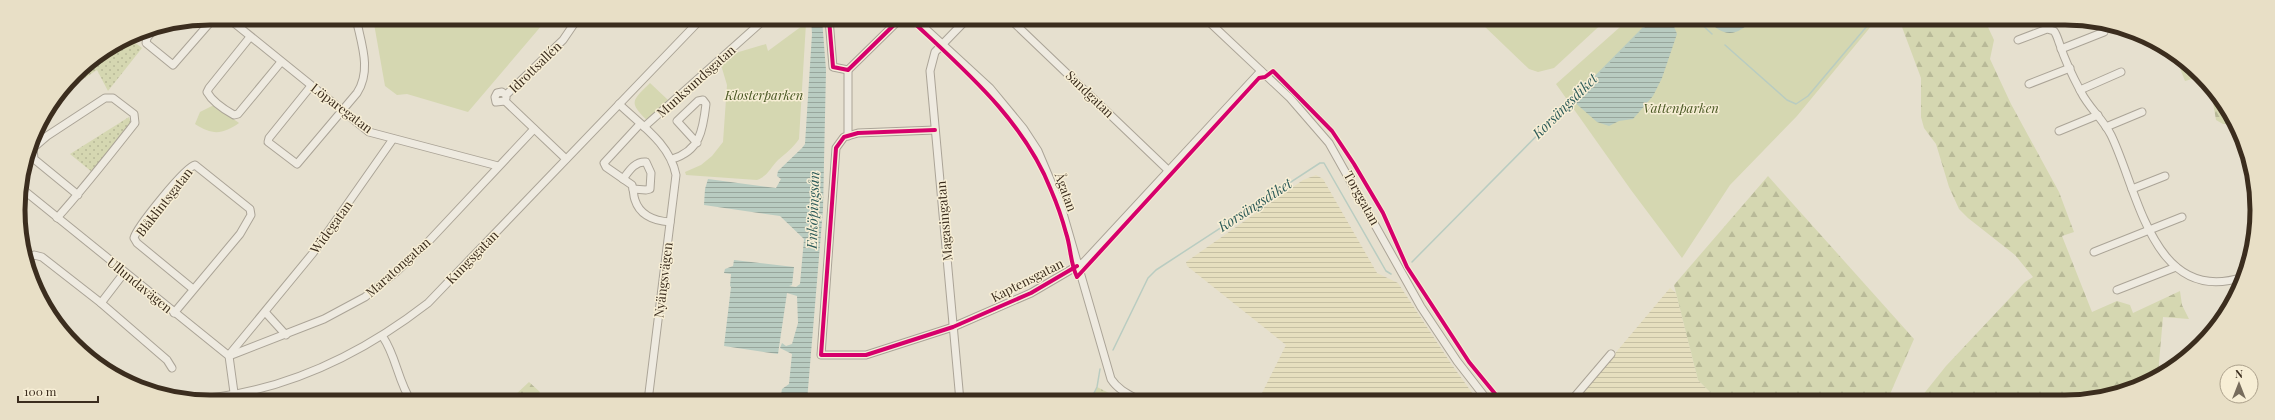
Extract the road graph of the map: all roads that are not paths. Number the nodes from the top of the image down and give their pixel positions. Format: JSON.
{"nodes":[{"id":1,"x":208,"y":25,"type":"edge"},
{"id":2,"x":236,"y":25,"type":"edge"},
{"id":3,"x":357,"y":25,"type":"edge"},
{"id":4,"x":573,"y":25,"type":"edge"},
{"id":5,"x":695,"y":25,"type":"edge"},
{"id":6,"x":758,"y":25,"type":"edge"},
{"id":7,"x":830,"y":25,"type":"edge"},
{"id":8,"x":894,"y":25,"type":"edge"},
{"id":9,"x":921,"y":25,"type":"edge"},
{"id":10,"x":961,"y":25,"type":"edge"},
{"id":11,"x":1016,"y":25,"type":"edge"},
{"id":12,"x":1212,"y":25,"type":"edge"},
{"id":13,"x":2104,"y":32,"type":"dead end"},
{"id":14,"x":149,"y":36,"type":"edge"},
{"id":15,"x":250,"y":37,"type":"junction"},
{"id":16,"x":2018,"y":40,"type":"dead end"},
{"id":17,"x":942,"y":44,"type":"junction"},
{"id":18,"x":2061,"y":49,"type":"junction"},
{"id":19,"x":281,"y":62,"type":"junction"},
{"id":20,"x":2070,"y":68,"type":"junction"},
{"id":21,"x":848,"y":70,"type":"junction"},
{"id":22,"x":1261,"y":71,"type":"junction"},
{"id":23,"x":2121,"y":72,"type":"dead end"},
{"id":24,"x":2029,"y":84,"type":"dead end"},
{"id":25,"x":311,"y":86,"type":"junction"},
{"id":26,"x":2080,"y":90,"type":"junction"},
{"id":27,"x":620,"y":104,"type":"junction"},
{"id":28,"x":342,"y":109,"type":"junction"},
{"id":29,"x":2142,"y":112,"type":"dead end"},
{"id":30,"x":2098,"y":115,"type":"junction"},
{"id":31,"x":642,"y":125,"type":"junction"},
{"id":32,"x":2106,"y":127,"type":"junction"},
{"id":33,"x":534,"y":129,"type":"junction"},
{"id":34,"x":935,"y":130,"type":"junction"},
{"id":35,"x":2059,"y":131,"type":"dead end"},
{"id":36,"x":846,"y":136,"type":"junction"},
{"id":37,"x":393,"y":139,"type":"junction"},
{"id":38,"x":697,"y":142,"type":"junction"},
{"id":39,"x":37,"y":144,"type":"edge"},
{"id":40,"x":33,"y":155,"type":"edge"},
{"id":41,"x":566,"y":159,"type":"junction"},
{"id":42,"x":672,"y":159,"type":"junction"},
{"id":43,"x":498,"y":166,"type":"junction"},
{"id":44,"x":1169,"y":171,"type":"junction"},
{"id":45,"x":2165,"y":176,"type":"dead end"},
{"id":46,"x":623,"y":179,"type":"junction"},
{"id":47,"x":633,"y":189,"type":"junction"},
{"id":48,"x":2132,"y":189,"type":"junction"},
{"id":49,"x":26,"y":192,"type":"edge"},
{"id":50,"x":78,"y":195,"type":"junction"},
{"id":51,"x":2182,"y":217,"type":"dead end"},
{"id":52,"x":57,"y":218,"type":"junction"},
{"id":53,"x":670,"y":222,"type":"junction"},
{"id":54,"x":2149,"y":231,"type":"junction"},
{"id":55,"x":2094,"y":252,"type":"dead end"},
{"id":56,"x":31,"y":257,"type":"edge"},
{"id":57,"x":1079,"y":265,"type":"junction"},
{"id":58,"x":2176,"y":267,"type":"junction"},
{"id":59,"x":124,"y":273,"type":"junction"},
{"id":60,"x":2237,"y":278,"type":"edge"},
{"id":61,"x":193,"y":289,"type":"junction"},
{"id":62,"x":2117,"y":290,"type":"dead end"},
{"id":63,"x":101,"y":303,"type":"junction"},
{"id":64,"x":174,"y":313,"type":"junction"},
{"id":65,"x":266,"y":313,"type":"junction"},
{"id":66,"x":953,"y":328,"type":"junction"},
{"id":67,"x":286,"y":334,"type":"junction"},
{"id":68,"x":383,"y":336,"type":"junction"},
{"id":69,"x":1611,"y":354,"type":"dead end"},
{"id":70,"x":229,"y":356,"type":"junction"},
{"id":71,"x":172,"y":368,"type":"dead end"},
{"id":72,"x":235,"y":395,"type":"edge"},
{"id":73,"x":244,"y":395,"type":"edge"},
{"id":74,"x":409,"y":395,"type":"edge"},
{"id":75,"x":649,"y":395,"type":"edge"},
{"id":76,"x":959,"y":395,"type":"edge"},
{"id":77,"x":1130,"y":395,"type":"edge"},
{"id":78,"x":1483,"y":395,"type":"edge"},
{"id":79,"x":1576,"y":395,"type":"edge"}],
"edges":[{"from":1,"to":14,"type":"street"},
{"from":2,"to":15,"type":"street","name":"Löparegatan"},
{"from":3,"to":28,"type":"street"},
{"from":4,"to":33,"type":"street","name":"Idrottsallén"},
{"from":5,"to":27,"type":"street","name":"Kungsgatan"},
{"from":6,"to":31,"type":"street","name":"Munksundsgatan"},
{"from":7,"to":21,"type":"street"},
{"from":8,"to":21,"type":"street"},
{"from":9,"to":17,"type":"street","name":"Ågatan"},
{"from":10,"to":17,"type":"street","name":"Magasingatan"},
{"from":11,"to":44,"type":"street","name":"Sandgatan"},
{"from":12,"to":22,"type":"street","name":"Torggatan"},
{"from":13,"to":18,"type":"street"},
{"from":15,"to":19,"type":"street","name":"Löparegatan"},
{"from":15,"to":19,"type":"street"},
{"from":16,"to":18,"type":"street"},
{"from":17,"to":34,"type":"street","name":"Magasingatan"},
{"from":17,"to":57,"type":"street","name":"Ågatan"},
{"from":18,"to":20,"type":"street"},
{"from":19,"to":25,"type":"street","name":"Löparegatan"},
{"from":20,"to":24,"type":"street"},
{"from":20,"to":26,"type":"street"},
{"from":21,"to":36,"type":"street"},
{"from":22,"to":44,"type":"street","name":"Kaptensgatan"},
{"from":22,"to":78,"type":"street","name":"Torggatan"},
{"from":23,"to":26,"type":"street"},
{"from":25,"to":28,"type":"street","name":"Löparegatan"},
{"from":25,"to":28,"type":"street"},
{"from":26,"to":30,"type":"street"},
{"from":27,"to":31,"type":"street","name":"Nyängsvägen"},
{"from":27,"to":41,"type":"street","name":"Kungsgatan"},
{"from":28,"to":37,"type":"street","name":"Löparegatan"},
{"from":29,"to":32,"type":"street"},
{"from":30,"to":32,"type":"street"},
{"from":30,"to":35,"type":"street"},
{"from":31,"to":42,"type":"street","name":"Nyängsvägen"},
{"from":31,"to":46,"type":"street","name":"Munksundsgatan"},
{"from":32,"to":48,"type":"street"},
{"from":33,"to":41,"type":"street","name":"Idrottsallén"},
{"from":33,"to":43,"type":"street","name":"Maratongatan"},
{"from":34,"to":36,"type":"street"},
{"from":34,"to":66,"type":"street","name":"Magasingatan"},
{"from":36,"to":66,"type":"street","name":"Kaptensgatan"},
{"from":37,"to":43,"type":"street","name":"Löparegatan"},
{"from":37,"to":65,"type":"street","name":"Widegatan"},
{"from":38,"to":38,"type":"street"},
{"from":38,"to":42,"type":"street"},
{"from":39,"to":50,"type":"street"},
{"from":40,"to":50,"type":"street"},
{"from":41,"to":68,"type":"street","name":"Kungsgatan"},
{"from":42,"to":53,"type":"street","name":"Nyängsvägen"},
{"from":43,"to":67,"type":"street","name":"Maratongatan"},
{"from":44,"to":57,"type":"street","name":"Kaptensgatan"},
{"from":45,"to":48,"type":"street"},
{"from":46,"to":47,"type":"street"},
{"from":46,"to":47,"type":"street"},
{"from":47,"to":53,"type":"street"},
{"from":48,"to":54,"type":"street"},
{"from":49,"to":52,"type":"street","name":"Ullundavägen"},
{"from":50,"to":52,"type":"street"},
{"from":51,"to":54,"type":"street"},
{"from":52,"to":59,"type":"street","name":"Ullundavägen"},
{"from":53,"to":75,"type":"street","name":"Nyängsvägen"},
{"from":54,"to":55,"type":"street"},
{"from":54,"to":58,"type":"street"},
{"from":56,"to":63,"type":"street"},
{"from":57,"to":66,"type":"street","name":"Kaptensgatan"},
{"from":57,"to":77,"type":"street","name":"Ågatan"},
{"from":58,"to":60,"type":"street"},
{"from":58,"to":62,"type":"street"},
{"from":59,"to":63,"type":"street"},
{"from":59,"to":64,"type":"street","name":"Ullundavägen"},
{"from":61,"to":61,"type":"street","name":"Blåklintsgatan"},
{"from":61,"to":64,"type":"street","name":"Blåklintsgatan"},
{"from":63,"to":71,"type":"street"},
{"from":64,"to":70,"type":"street","name":"Ullundavägen"},
{"from":65,"to":67,"type":"street"},
{"from":65,"to":70,"type":"street","name":"Widegatan"},
{"from":66,"to":76,"type":"street","name":"Magasingatan"},
{"from":67,"to":70,"type":"street","name":"Maratongatan"},
{"from":68,"to":73,"type":"street","name":"Kungsgatan"},
{"from":68,"to":74,"type":"street"},
{"from":69,"to":79,"type":"street"},
{"from":70,"to":72,"type":"street"}]}
